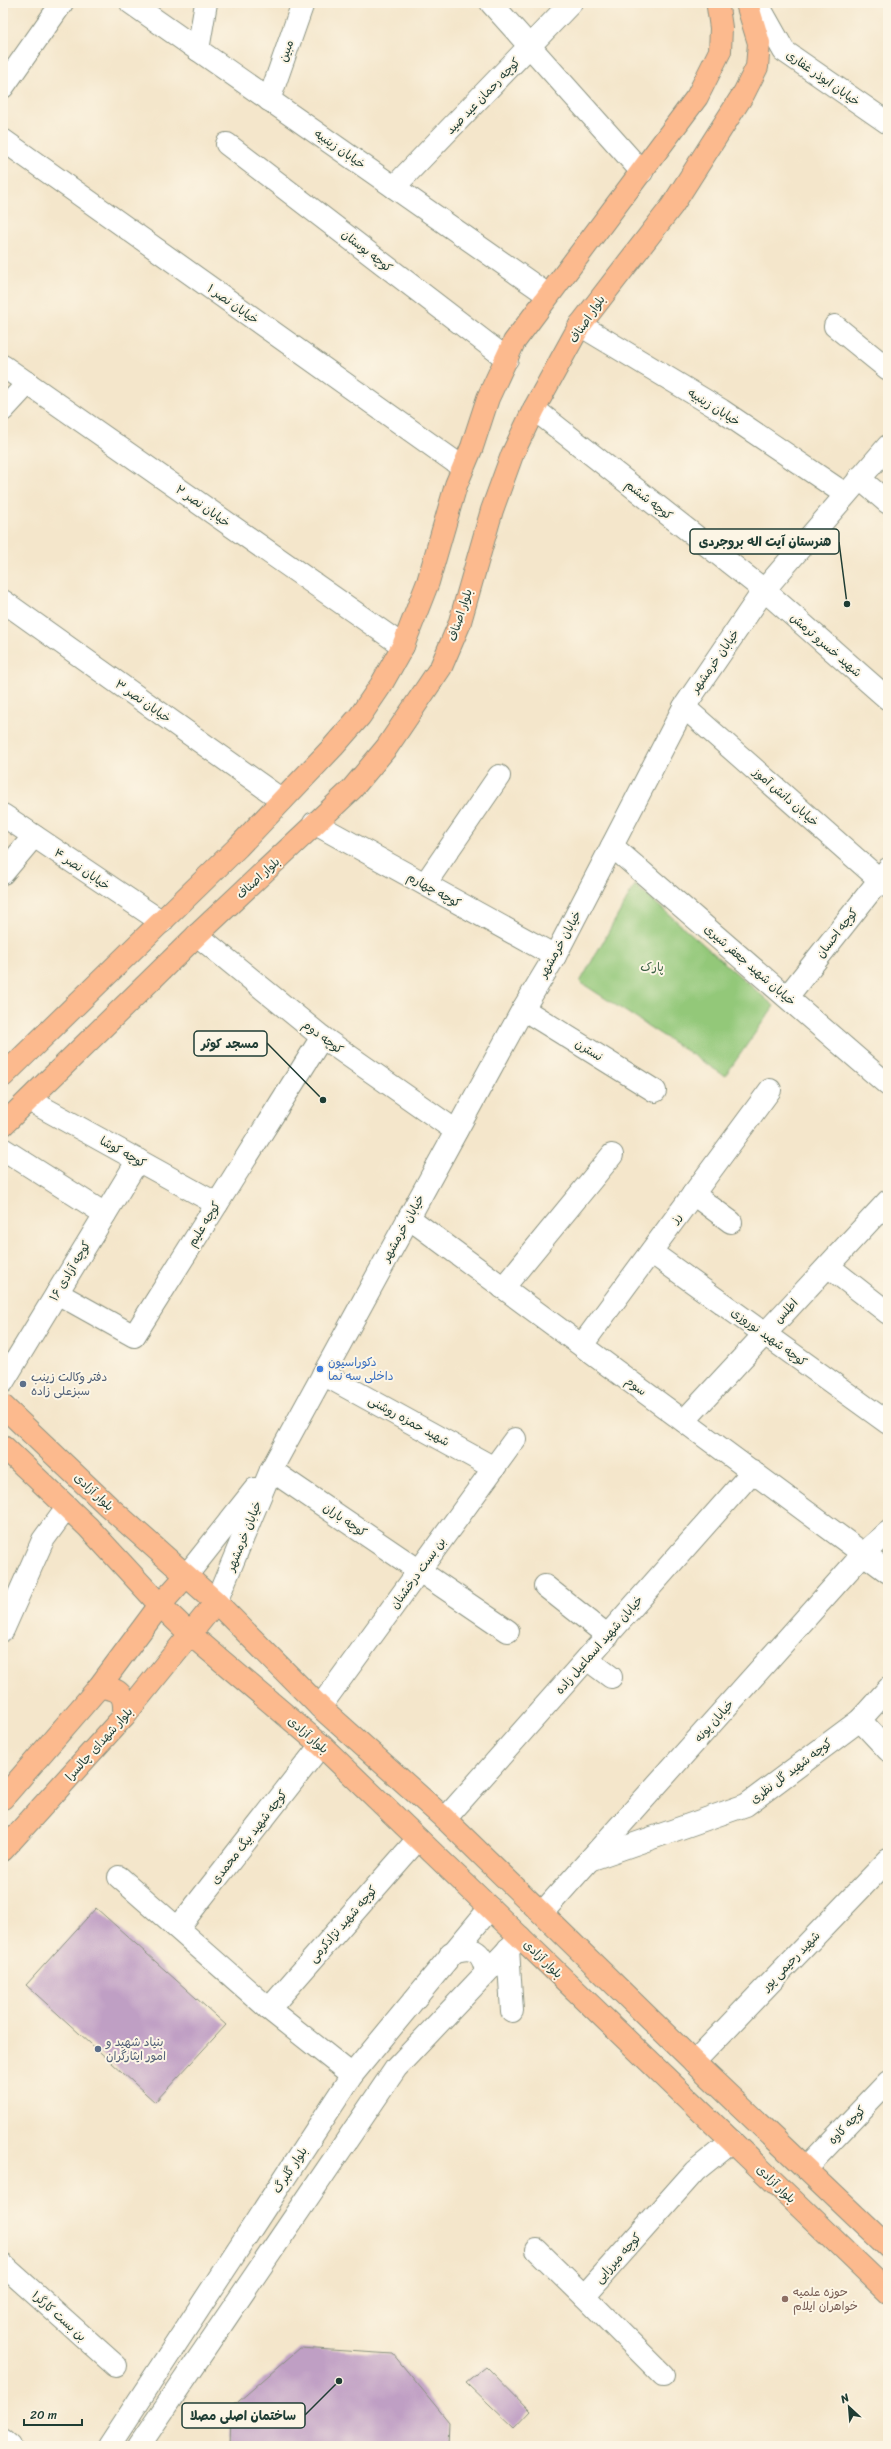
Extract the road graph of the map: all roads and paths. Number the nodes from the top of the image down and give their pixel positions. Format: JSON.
{"nodes":[{"id":1,"x":62,"y":3,"type":"edge"},
{"id":2,"x":131,"y":3,"type":"edge"},
{"id":3,"x":206,"y":3,"type":"edge"},
{"id":4,"x":303,"y":3,"type":"edge"},
{"id":5,"x":491,"y":3,"type":"edge"},
{"id":6,"x":571,"y":3,"type":"edge"},
{"id":7,"x":752,"y":4,"type":"edge"},
{"id":8,"x":715,"y":5,"type":"edge"},
{"id":9,"x":530,"y":47,"type":"junction"},
{"id":10,"x":198,"y":50,"type":"junction"},
{"id":11,"x":3,"y":87,"type":"edge"},
{"id":12,"x":269,"y":100,"type":"junction"},
{"id":13,"x":888,"y":123,"type":"edge"},
{"id":14,"x":3,"y":140,"type":"edge"},
{"id":15,"x":227,"y":144,"type":"dead end"},
{"id":16,"x":642,"y":172,"type":"junction"},
{"id":17,"x":394,"y":187,"type":"junction"},
{"id":18,"x":548,"y":295,"type":"junction"},
{"id":19,"x":580,"y":325,"type":"junction"},
{"id":20,"x":836,"y":326,"type":"dead end"},
{"id":21,"x":506,"y":359,"type":"junction"},
{"id":22,"x":3,"y":366,"type":"edge"},
{"id":23,"x":888,"y":369,"type":"edge"},
{"id":24,"x":28,"y":383,"type":"junction"},
{"id":25,"x":534,"y":409,"type":"junction"},
{"id":26,"x":3,"y":410,"type":"edge"},
{"id":27,"x":888,"y":446,"type":"edge"},
{"id":28,"x":462,"y":467,"type":"junction"},
{"id":29,"x":859,"y":478,"type":"junction"},
{"id":30,"x":845,"y":494,"type":"junction"},
{"id":31,"x":888,"y":503,"type":"edge"},
{"id":32,"x":764,"y":590,"type":"junction"},
{"id":33,"x":3,"y":601,"type":"edge"},
{"id":34,"x":403,"y":646,"type":"junction"},
{"id":35,"x":888,"y":699,"type":"edge"},
{"id":36,"x":684,"y":706,"type":"junction"},
{"id":37,"x":499,"y":776,"type":"dead end"},
{"id":38,"x":282,"y":800,"type":"junction"},
{"id":39,"x":3,"y":815,"type":"edge"},
{"id":40,"x":314,"y":823,"type":"junction"},
{"id":41,"x":34,"y":836,"type":"junction"},
{"id":42,"x":612,"y":846,"type":"junction"},
{"id":43,"x":3,"y":873,"type":"edge"},
{"id":44,"x":885,"y":879,"type":"edge"},
{"id":45,"x":425,"y":884,"type":"junction"},
{"id":46,"x":162,"y":922,"type":"junction"},
{"id":47,"x":196,"y":935,"type":"junction"},
{"id":48,"x":555,"y":956,"type":"junction"},
{"id":49,"x":787,"y":997,"type":"junction"},
{"id":50,"x":523,"y":1009,"type":"junction"},
{"id":51,"x":322,"y":1037,"type":"junction"},
{"id":52,"x":3,"y":1076,"type":"edge"},
{"id":53,"x":888,"y":1084,"type":"edge"},
{"id":54,"x":770,"y":1090,"type":"dead end"},
{"id":55,"x":656,"y":1091,"type":"dead end"},
{"id":56,"x":29,"y":1100,"type":"junction"},
{"id":57,"x":3,"y":1125,"type":"edge"},
{"id":58,"x":456,"y":1131,"type":"junction"},
{"id":59,"x":3,"y":1149,"type":"edge"},
{"id":60,"x":612,"y":1155,"type":"dead end"},
{"id":61,"x":138,"y":1160,"type":"junction"},
{"id":62,"x":693,"y":1194,"type":"junction"},
{"id":63,"x":888,"y":1201,"type":"edge"},
{"id":64,"x":217,"y":1204,"type":"junction"},
{"id":65,"x":105,"y":1214,"type":"junction"},
{"id":66,"x":409,"y":1218,"type":"junction"},
{"id":67,"x":731,"y":1222,"type":"dead end"},
{"id":68,"x":650,"y":1252,"type":"junction"},
{"id":69,"x":828,"y":1266,"type":"junction"},
{"id":70,"x":503,"y":1288,"type":"junction"},
{"id":71,"x":57,"y":1293,"type":"junction"},
{"id":72,"x":888,"y":1313,"type":"edge"},
{"id":73,"x":765,"y":1334,"type":"junction"},
{"id":74,"x":582,"y":1345,"type":"junction"},
{"id":75,"x":323,"y":1374,"type":"junction"},
{"id":76,"x":3,"y":1382,"type":"edge"},
{"id":77,"x":3,"y":1406,"type":"edge"},
{"id":78,"x":684,"y":1421,"type":"junction"},
{"id":79,"x":888,"y":1423,"type":"edge"},
{"id":80,"x":516,"y":1439,"type":"dead end"},
{"id":81,"x":3,"y":1446,"type":"edge"},
{"id":82,"x":494,"y":1468,"type":"junction"},
{"id":83,"x":271,"y":1470,"type":"junction"},
{"id":84,"x":753,"y":1471,"type":"junction"},
{"id":85,"x":108,"y":1506,"type":"junction"},
{"id":86,"x":67,"y":1507,"type":"junction"},
{"id":87,"x":88,"y":1527,"type":"junction"},
{"id":88,"x":888,"y":1532,"type":"edge"},
{"id":89,"x":864,"y":1553,"type":"junction"},
{"id":90,"x":420,"y":1571,"type":"junction"},
{"id":91,"x":888,"y":1572,"type":"edge"},
{"id":92,"x":186,"y":1576,"type":"junction"},
{"id":93,"x":545,"y":1586,"type":"dead end"},
{"id":94,"x":216,"y":1602,"type":"junction"},
{"id":95,"x":160,"y":1605,"type":"junction"},
{"id":96,"x":3,"y":1630,"type":"edge"},
{"id":97,"x":508,"y":1631,"type":"dead end"},
{"id":98,"x":190,"y":1634,"type":"junction"},
{"id":99,"x":608,"y":1636,"type":"junction"},
{"id":100,"x":588,"y":1659,"type":"junction"},
{"id":101,"x":611,"y":1677,"type":"dead end"},
{"id":102,"x":299,"y":1683,"type":"junction"},
{"id":103,"x":99,"y":1687,"type":"junction"},
{"id":104,"x":888,"y":1689,"type":"edge"},
{"id":105,"x":320,"y":1706,"type":"junction"},
{"id":106,"x":277,"y":1709,"type":"junction"},
{"id":107,"x":124,"y":1716,"type":"junction"},
{"id":108,"x":860,"y":1720,"type":"junction"},
{"id":109,"x":321,"y":1745,"type":"junction"},
{"id":110,"x":888,"y":1750,"type":"edge"},
{"id":111,"x":3,"y":1798,"type":"edge"},
{"id":112,"x":445,"y":1819,"type":"junction"},
{"id":113,"x":418,"y":1839,"type":"junction"},
{"id":114,"x":3,"y":1850,"type":"edge"},
{"id":115,"x":589,"y":1860,"type":"junction"},
{"id":116,"x":888,"y":1860,"type":"edge"},
{"id":117,"x":119,"y":1877,"type":"dead end"},
{"id":118,"x":490,"y":1908,"type":"junction"},
{"id":119,"x":542,"y":1913,"type":"junction"},
{"id":120,"x":178,"y":1928,"type":"junction"},
{"id":121,"x":514,"y":1943,"type":"junction"},
{"id":122,"x":451,"y":1953,"type":"junction"},
{"id":123,"x":486,"y":1972,"type":"junction"},
{"id":124,"x":269,"y":2009,"type":"junction"},
{"id":125,"x":512,"y":2011,"type":"dead end"},
{"id":126,"x":694,"y":2062,"type":"junction"},
{"id":127,"x":352,"y":2075,"type":"junction"},
{"id":128,"x":888,"y":2082,"type":"edge"},
{"id":129,"x":732,"y":2141,"type":"junction"},
{"id":130,"x":806,"y":2168,"type":"junction"},
{"id":131,"x":888,"y":2247,"type":"edge"},
{"id":132,"x":537,"y":2250,"type":"dead end"},
{"id":133,"x":3,"y":2265,"type":"edge"},
{"id":134,"x":888,"y":2292,"type":"edge"},
{"id":135,"x":584,"y":2296,"type":"junction"},
{"id":136,"x":116,"y":2366,"type":"dead end"},
{"id":137,"x":663,"y":2375,"type":"dead end"},
{"id":138,"x":3,"y":2440,"type":"edge"},
{"id":139,"x":10,"y":2446,"type":"edge"},
{"id":140,"x":109,"y":2446,"type":"edge"},
{"id":141,"x":139,"y":2446,"type":"edge"}],
"edges":[{"from":1,"to":11,"type":"street"},
{"from":2,"to":10,"type":"street","name":"خیابان زینبیه"},
{"from":3,"to":10,"type":"street"},
{"from":4,"to":12,"type":"street","name":"مبین"},
{"from":5,"to":9,"type":"street"},
{"from":6,"to":9,"type":"street","name":"کوچه رحمان عید صید"},
{"from":7,"to":8,"type":"main road"},
{"from":7,"to":13,"type":"street","name":"خیابان ابوذر غفاری"},
{"from":7,"to":19,"type":"main road","name":"بلوار اصناف"},
{"from":8,"to":16,"type":"main road"},
{"from":9,"to":16,"type":"street"},
{"from":9,"to":17,"type":"street","name":"کوچه رحمان عید صید"},
{"from":10,"to":12,"type":"street","name":"خیابان زینبیه"},
{"from":12,"to":17,"type":"street","name":"خیابان زینبیه"},
{"from":14,"to":28,"type":"street","name":"خیابان نصر ۱"},
{"from":15,"to":21,"type":"street","name":"کوچه بوستان"},
{"from":16,"to":18,"type":"main road"},
{"from":17,"to":18,"type":"street","name":"خیابان زینبیه"},
{"from":18,"to":21,"type":"main road"},
{"from":19,"to":25,"type":"main road","name":"بلوار اصناف"},
{"from":19,"to":30,"type":"street","name":"خیابان زینبیه"},
{"from":20,"to":23,"type":"street"},
{"from":21,"to":28,"type":"main road"},
{"from":22,"to":24,"type":"street","name":"خیابان نصر ۲"},
{"from":24,"to":26,"type":"street"},
{"from":24,"to":34,"type":"street","name":"خیابان نصر ۲"},
{"from":25,"to":32,"type":"street","name":"کوچه ششم"},
{"from":25,"to":40,"type":"main road","name":"بلوار اصناف"},
{"from":27,"to":29,"type":"street","name":"خیابان خرمشهر"},
{"from":28,"to":34,"type":"main road"},
{"from":29,"to":30,"type":"street","name":"خیابان خرمشهر"},
{"from":29,"to":31,"type":"street"},
{"from":30,"to":32,"type":"street","name":"خیابان خرمشهر"},
{"from":32,"to":35,"type":"street","name":"شهید خسرو ترمش"},
{"from":32,"to":36,"type":"street","name":"خیابان خرمشهر"},
{"from":33,"to":38,"type":"street","name":"خیابان نصر ۳"},
{"from":34,"to":38,"type":"main road"},
{"from":36,"to":42,"type":"street","name":"خیابان خرمشهر"},
{"from":36,"to":44,"type":"street","name":"خیابان دانش آموز"},
{"from":37,"to":45,"type":"street"},
{"from":38,"to":46,"type":"main road"},
{"from":39,"to":41,"type":"street","name":"خیابان نصر ۴"},
{"from":40,"to":45,"type":"street","name":"کوچه چهارم"},
{"from":40,"to":47,"type":"main road","name":"بلوار اصناف"},
{"from":41,"to":43,"type":"street"},
{"from":41,"to":46,"type":"street","name":"خیابان نصر ۴"},
{"from":42,"to":48,"type":"street","name":"خیابان خرمشهر"},
{"from":42,"to":49,"type":"street","name":"خیابان شهید جعفر شیری"},
{"from":44,"to":49,"type":"street","name":"کوچه احسان"},
{"from":45,"to":48,"type":"street","name":"کوچه چهارم"},
{"from":46,"to":52,"type":"main road"},
{"from":47,"to":51,"type":"street","name":"کوچه دوم"},
{"from":47,"to":56,"type":"main road","name":"بلوار اصناف"},
{"from":48,"to":50,"type":"street","name":"خیابان خرمشهر"},
{"from":49,"to":53,"type":"street","name":"خیابان شهید جعفر شیری"},
{"from":50,"to":55,"type":"street","name":"نسترن"},
{"from":50,"to":58,"type":"street","name":"خیابان خرمشهر"},
{"from":51,"to":58,"type":"street","name":"کوچه دوم"},
{"from":51,"to":64,"type":"street","name":"کوچه علیم"},
{"from":54,"to":62,"type":"street","name":"رز"},
{"from":56,"to":57,"type":"main road","name":"بلوار اصناف"},
{"from":56,"to":61,"type":"street","name":"کوچه کوشا"},
{"from":58,"to":66,"type":"street","name":"خیابان خرمشهر"},
{"from":59,"to":65,"type":"street"},
{"from":60,"to":70,"type":"street"},
{"from":61,"to":64,"type":"street","name":"کوچه کوشا"},
{"from":61,"to":65,"type":"street","name":"کوچه آزادی ۱۶"},
{"from":62,"to":67,"type":"street"},
{"from":62,"to":68,"type":"street","name":"رز"},
{"from":63,"to":69,"type":"street","name":"اطلس"},
{"from":64,"to":71,"type":"street","name":"کوچه علیم"},
{"from":65,"to":71,"type":"street","name":"کوچه آزادی ۱۶"},
{"from":66,"to":70,"type":"street","name":"سوم"},
{"from":66,"to":75,"type":"street","name":"خیابان خرمشهر"},
{"from":68,"to":73,"type":"street","name":"کوچه شهید نوروزی"},
{"from":68,"to":74,"type":"street","name":"رز"},
{"from":69,"to":72,"type":"street"},
{"from":69,"to":73,"type":"street","name":"اطلس"},
{"from":70,"to":74,"type":"street","name":"سوم"},
{"from":71,"to":76,"type":"street","name":"کوچه آزادی ۱۶"},
{"from":73,"to":78,"type":"street","name":"اطلس"},
{"from":73,"to":79,"type":"street","name":"کوچه شهید نوروزی"},
{"from":74,"to":78,"type":"street","name":"سوم"},
{"from":75,"to":82,"type":"street","name":"شهید حمزه روشنی"},
{"from":75,"to":83,"type":"street","name":"خیابان خرمشهر"},
{"from":77,"to":85,"type":"main road","name":"بلوار آزادی"},
{"from":78,"to":84,"type":"street","name":"سوم"},
{"from":80,"to":82,"type":"street","name":"بن بست درخشنان"},
{"from":81,"to":86,"type":"main road"},
{"from":82,"to":90,"type":"street","name":"بن بست درخشنان"},
{"from":83,"to":90,"type":"street","name":"کوچه باران"},
{"from":83,"to":92,"type":"street","name":"خیابان خرمشهر"},
{"from":83,"to":94,"type":"street","name":"خیابان خرمشهر"},
{"from":84,"to":89,"type":"street","name":"سوم"},
{"from":84,"to":99,"type":"street","name":"خیابان شهید اسماعیل زاده"},
{"from":85,"to":87,"type":"main road"},
{"from":85,"to":92,"type":"main road","name":"بلوار آزادی"},
{"from":86,"to":87,"type":"main road"},
{"from":86,"to":96,"type":"street"},
{"from":87,"to":95,"type":"main road"},
{"from":88,"to":89,"type":"street","name":"خیابان پونه"},
{"from":89,"to":91,"type":"street"},
{"from":89,"to":115,"type":"street","name":"خیابان پونه"},
{"from":90,"to":97,"type":"street","name":"کوچه باران"},
{"from":90,"to":105,"type":"street","name":"بن بست درخشنان"},
{"from":92,"to":94,"type":"main road","name":"بلوار آزادی"},
{"from":92,"to":95,"type":"main road"},
{"from":93,"to":99,"type":"street"},
{"from":94,"to":98,"type":"main road","name":"بلوار شهدای چالسرا"},
{"from":94,"to":102,"type":"main road"},
{"from":95,"to":98,"type":"main road","name":"بلوار آزادی"},
{"from":95,"to":103,"type":"main road"},
{"from":98,"to":106,"type":"main road","name":"بلوار آزادی"},
{"from":98,"to":107,"type":"main road","name":"بلوار شهدای چالسرا"},
{"from":99,"to":100,"type":"street","name":"خیابان شهید اسماعیل زاده"},
{"from":100,"to":101,"type":"street"},
{"from":100,"to":112,"type":"street","name":"خیابان شهید اسماعیل زاده"},
{"from":102,"to":105,"type":"main road"},
{"from":102,"to":106,"type":"main road"},
{"from":103,"to":107,"type":"main road"},
{"from":103,"to":111,"type":"main road"},
{"from":104,"to":108,"type":"street","name":"کوچه شهید گل نظری"},
{"from":105,"to":112,"type":"main road"},
{"from":106,"to":109,"type":"main road","name":"بلوار آزادی"},
{"from":107,"to":114,"type":"main road","name":"بلوار شهدای چالسرا"},
{"from":108,"to":110,"type":"street"},
{"from":108,"to":115,"type":"street","name":"کوچه شهید گل نظری"},
{"from":109,"to":113,"type":"main road","name":"بلوار آزادی"},
{"from":109,"to":120,"type":"street","name":"کوچه شهید بیگ محمدی"},
{"from":112,"to":119,"type":"main road"},
{"from":113,"to":118,"type":"main road","name":"بلوار آزادی"},
{"from":113,"to":124,"type":"street","name":"کوچه شهید نژادکرمی"},
{"from":115,"to":119,"type":"street","name":"خیابان پونه"},
{"from":116,"to":126,"type":"street","name":"شهید رحیمی پور"},
{"from":117,"to":120,"type":"street"},
{"from":118,"to":121,"type":"main road","name":"بلوار آزادی"},
{"from":118,"to":122,"type":"street","name":"بلوار گلبرگ"},
{"from":119,"to":126,"type":"main road"},
{"from":120,"to":124,"type":"street"},
{"from":121,"to":123,"type":"street"},
{"from":121,"to":125,"type":"street"},
{"from":121,"to":129,"type":"main road","name":"بلوار آزادی"},
{"from":122,"to":123,"type":"street"},
{"from":122,"to":127,"type":"street","name":"بلوار گلبرگ"},
{"from":123,"to":141,"type":"street"},
{"from":124,"to":127,"type":"street"},
{"from":126,"to":130,"type":"main road"},
{"from":127,"to":140,"type":"street","name":"بلوار گلبرگ"},
{"from":128,"to":130,"type":"street","name":"کوچه کاوه"},
{"from":129,"to":134,"type":"main road","name":"بلوار آزادی"},
{"from":129,"to":135,"type":"street","name":"کوچه میرزایی"},
{"from":130,"to":131,"type":"main road"},
{"from":132,"to":135,"type":"street"},
{"from":133,"to":136,"type":"street","name":"بن بست کارگر۱"},
{"from":135,"to":137,"type":"street"},
{"from":138,"to":139,"type":"street"}]}
